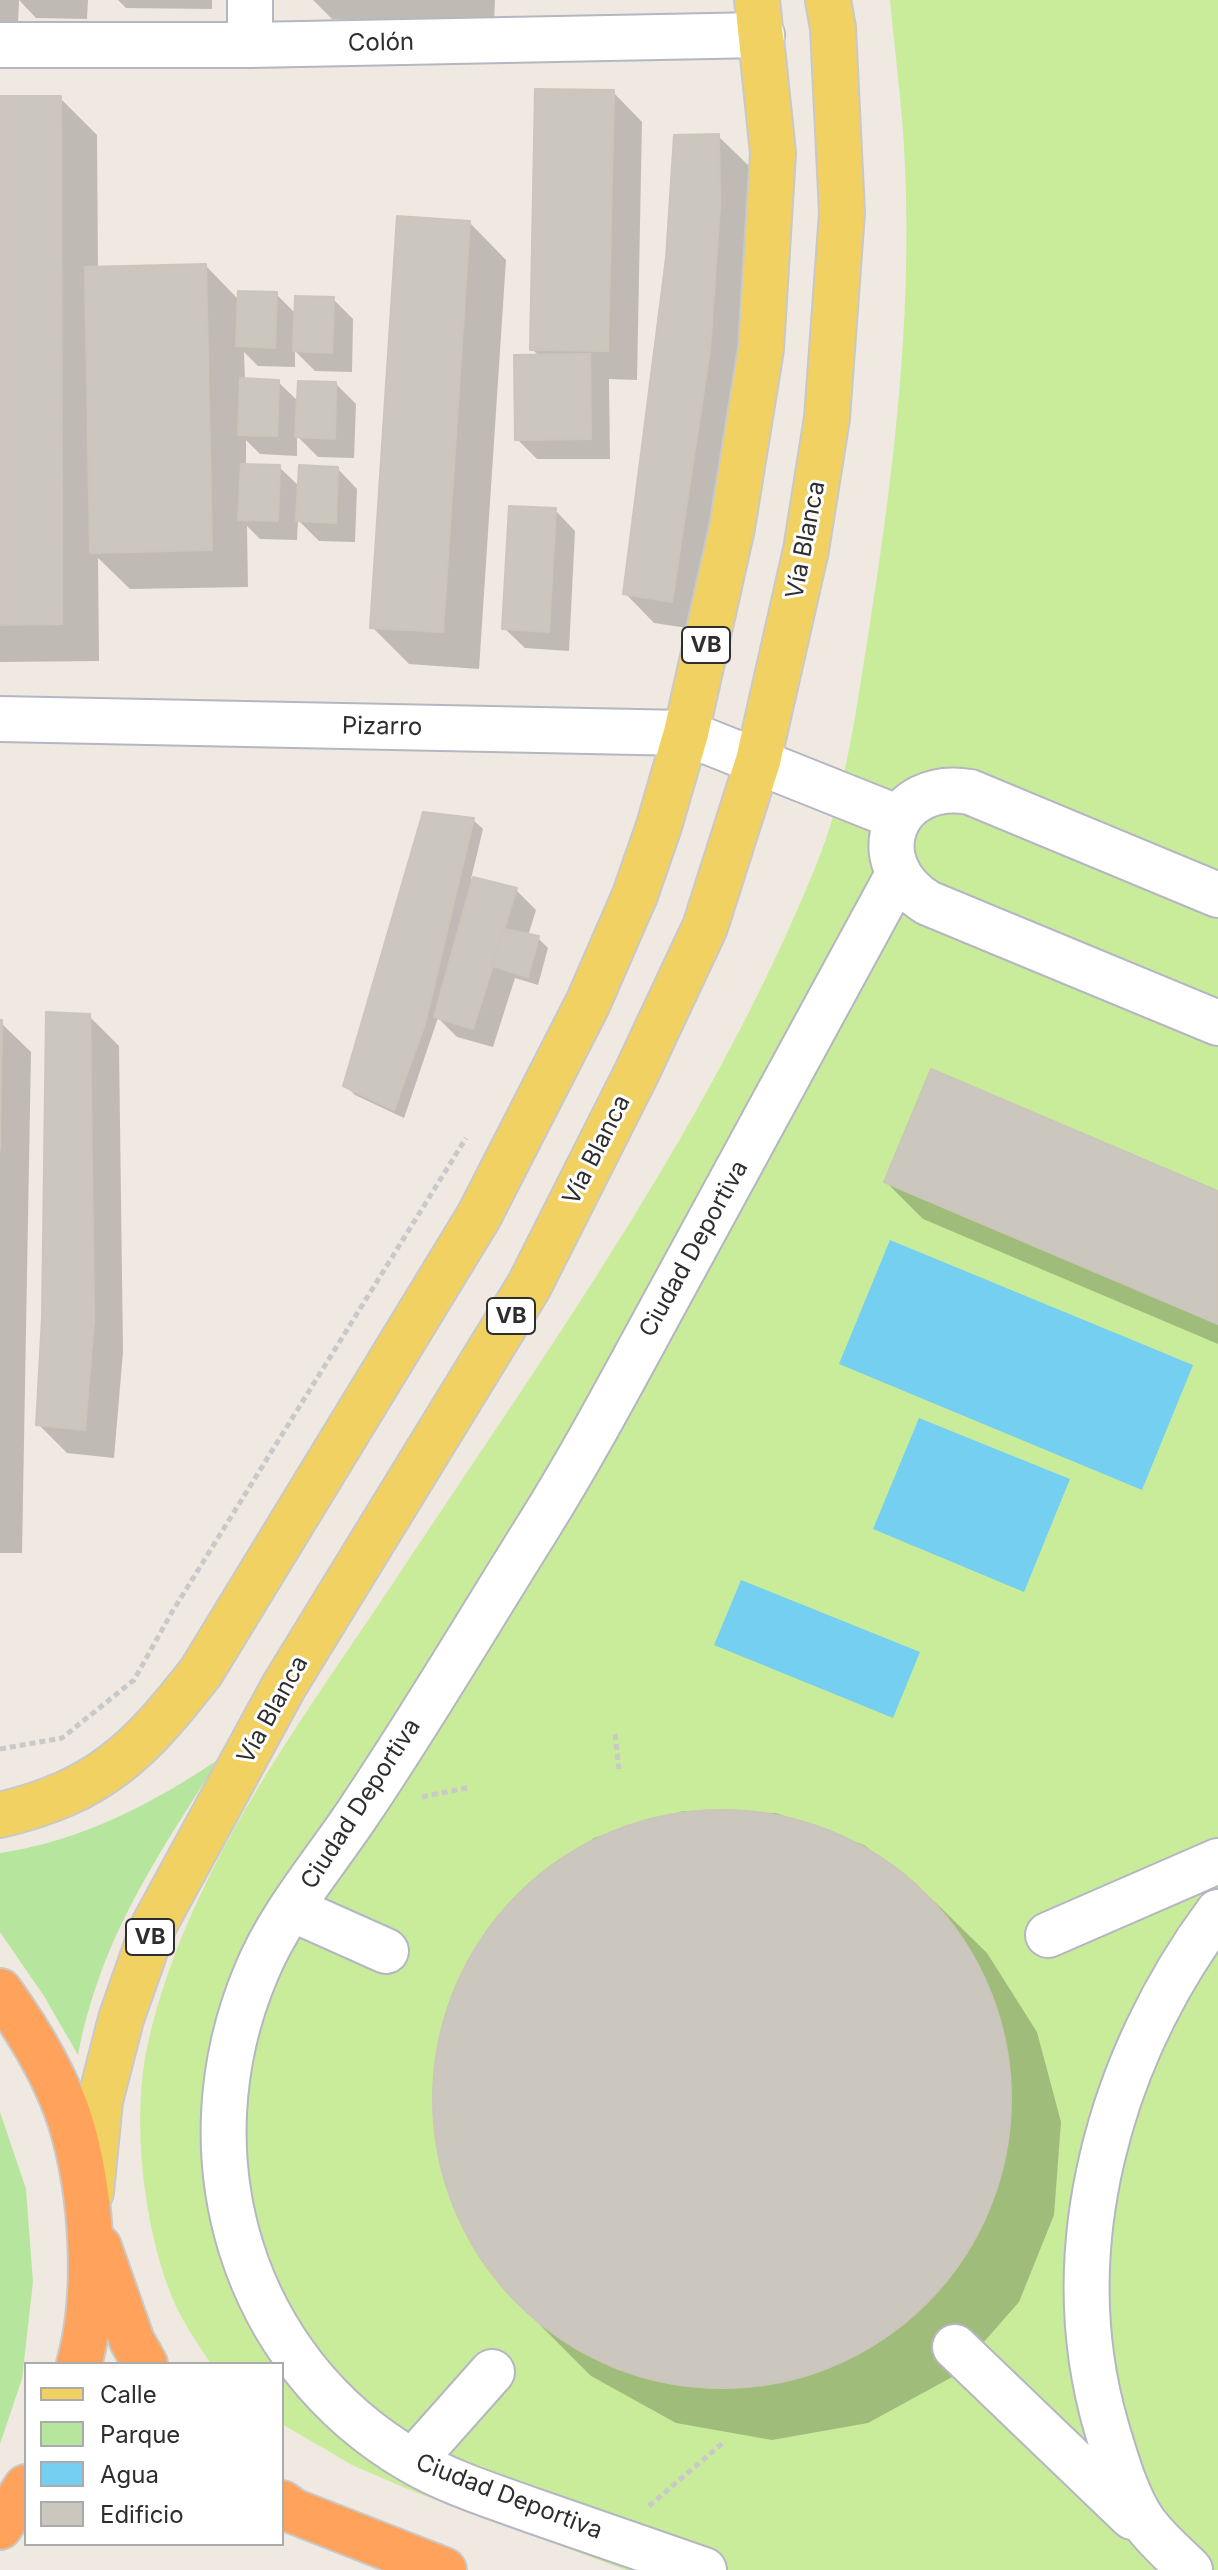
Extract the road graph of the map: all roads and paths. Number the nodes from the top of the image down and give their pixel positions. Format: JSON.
{"nodes":[{"id":1,"x":250,"y":0,"type":"edge"},
{"id":2,"x":828,"y":0,"type":"edge"},
{"id":3,"x":759,"y":18,"type":"edge"},
{"id":4,"x":0,"y":45,"type":"edge"},
{"id":5,"x":250,"y":45,"type":"junction"},
{"id":6,"x":0,"y":719,"type":"edge"},
{"id":7,"x":686,"y":733,"type":"junction"},
{"id":8,"x":758,"y":761,"type":"junction"},
{"id":9,"x":899,"y":818,"type":"junction"},
{"id":10,"x":897,"y":876,"type":"junction"},
{"id":11,"x":1218,"y":895,"type":"edge"},
{"id":12,"x":1218,"y":1023,"type":"edge"},
{"id":13,"x":470,"y":1130,"type":"dead end"},
{"id":14,"x":615,"y":1734,"type":"dead end"},
{"id":15,"x":0,"y":1749,"type":"edge"},
{"id":16,"x":619,"y":1769,"type":"dead end"},
{"id":17,"x":0,"y":1815,"type":"edge"},
{"id":18,"x":1218,"y":1861,"type":"edge"},
{"id":19,"x":292,"y":1909,"type":"junction"},
{"id":20,"x":1218,"y":1912,"type":"edge"},
{"id":21,"x":1048,"y":1935,"type":"dead end"},
{"id":22,"x":386,"y":1951,"type":"dead end"},
{"id":23,"x":0,"y":1991,"type":"edge"},
{"id":24,"x":89,"y":2214,"type":"junction"},
{"id":25,"x":955,"y":2347,"type":"dead end"},
{"id":26,"x":79,"y":2362,"type":"edge"},
{"id":27,"x":144,"y":2362,"type":"edge"},
{"id":28,"x":492,"y":2372,"type":"dead end"},
{"id":29,"x":725,"y":2441,"type":"dead end"},
{"id":30,"x":413,"y":2461,"type":"junction"},
{"id":31,"x":24,"y":2490,"type":"edge"},
{"id":32,"x":288,"y":2507,"type":"edge"},
{"id":33,"x":0,"y":2527,"type":"edge"},
{"id":34,"x":611,"y":2537,"type":"junction"},
{"id":35,"x":444,"y":2570,"type":"edge"},
{"id":36,"x":704,"y":2570,"type":"edge"},
{"id":37,"x":1189,"y":2570,"type":"edge"}],
"edges":[{"from":1,"to":5,"type":"street"},
{"from":2,"to":8,"type":"main road","name":"Vía Blanca","number":"VB"},
{"from":3,"to":5,"type":"street","name":"Colón"},
{"from":3,"to":7,"type":"main road","number":"VB"},
{"from":4,"to":5,"type":"street","name":"Colón"},
{"from":6,"to":7,"type":"street","name":"Pizarro"},
{"from":7,"to":8,"type":"street","name":"Pizarro"},
{"from":7,"to":17,"type":"main road","number":"VB"},
{"from":8,"to":9,"type":"street","name":"Pizarro"},
{"from":8,"to":24,"type":"main road","name":"Vía Blanca","number":"VB"},
{"from":9,"to":10,"type":"street"},
{"from":9,"to":11,"type":"street"},
{"from":10,"to":12,"type":"street"},
{"from":10,"to":19,"type":"street","name":"Ciudad Deportiva"},
{"from":13,"to":15,"type":"path"},
{"from":14,"to":16,"type":"path"},
{"from":18,"to":21,"type":"street"},
{"from":19,"to":22,"type":"street"},
{"from":19,"to":30,"type":"street","name":"Ciudad Deportiva"},
{"from":20,"to":37,"type":"street"},
{"from":23,"to":24,"type":"highway"},
{"from":24,"to":26,"type":"highway"},
{"from":24,"to":27,"type":"highway"},
{"from":25,"to":37,"type":"street"},
{"from":28,"to":30,"type":"street"},
{"from":29,"to":34,"type":"path"},
{"from":30,"to":34,"type":"street","name":"Ciudad Deportiva"},
{"from":31,"to":33,"type":"highway"},
{"from":32,"to":35,"type":"highway"},
{"from":34,"to":36,"type":"street","name":"Ciudad Deportiva"}]}
